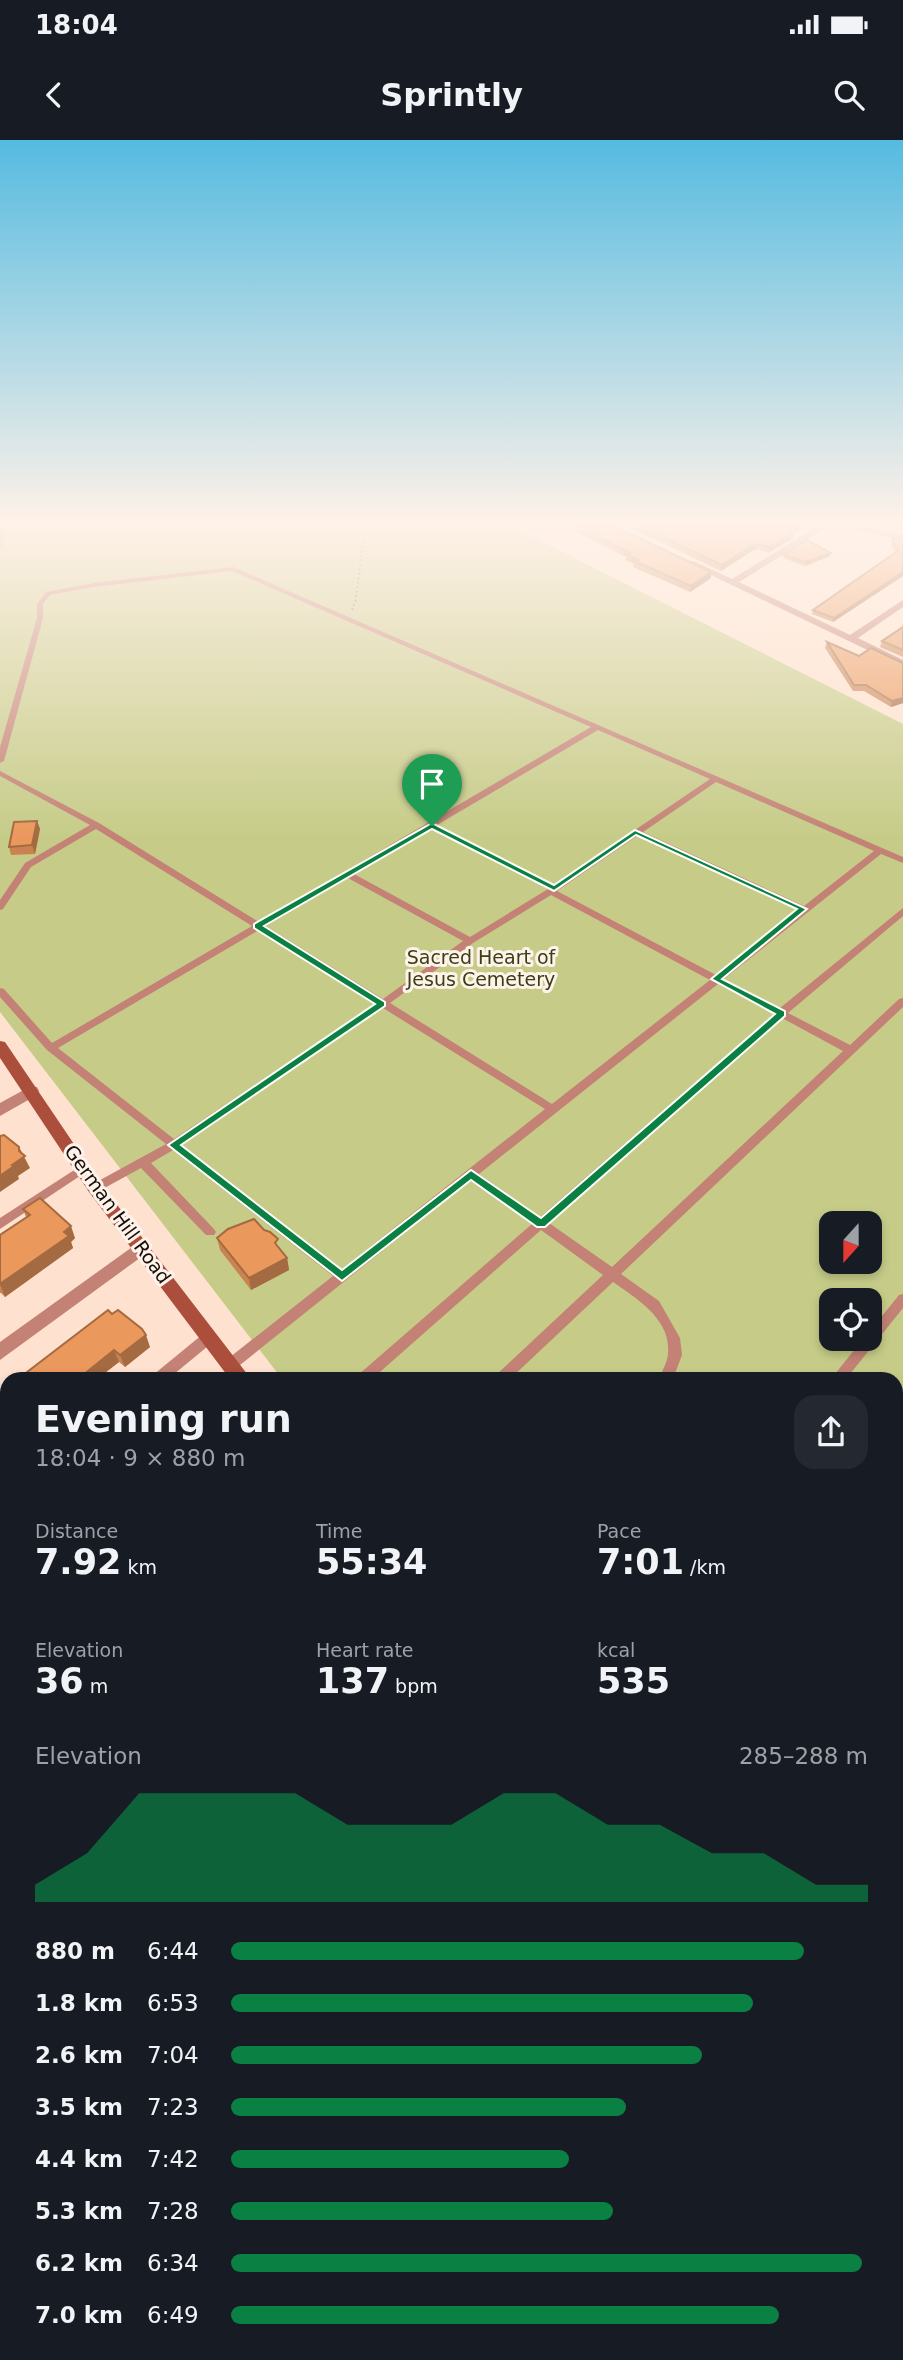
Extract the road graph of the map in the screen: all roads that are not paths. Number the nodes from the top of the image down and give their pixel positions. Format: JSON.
{"nodes":[{"id":1,"x":37,"y":630,"type":"edge"},
{"id":2,"x":370,"y":630,"type":"edge"},
{"id":3,"x":830,"y":630,"type":"edge"},
{"id":4,"x":864,"y":630,"type":"edge"},
{"id":5,"x":850,"y":639,"type":"junction"},
{"id":6,"x":903,"y":663,"type":"edge"},
{"id":7,"x":596,"y":728,"type":"junction"},
{"id":8,"x":0,"y":761,"type":"edge"},
{"id":9,"x":0,"y":773,"type":"edge"},
{"id":10,"x":715,"y":779,"type":"junction"},
{"id":11,"x":96,"y":825,"type":"junction"},
{"id":12,"x":432,"y":826,"type":"junction"},
{"id":13,"x":635,"y":832,"type":"junction"},
{"id":14,"x":880,"y":849,"type":"junction"},
{"id":15,"x":903,"y":860,"type":"edge"},
{"id":16,"x":348,"y":874,"type":"junction"},
{"id":17,"x":552,"y":890,"type":"junction"},
{"id":18,"x":0,"y":907,"type":"edge"},
{"id":19,"x":803,"y":909,"type":"junction"},
{"id":20,"x":903,"y":911,"type":"edge"},
{"id":21,"x":257,"y":926,"type":"junction"},
{"id":22,"x":470,"y":941,"type":"junction"},
{"id":23,"x":716,"y":979,"type":"junction"},
{"id":24,"x":0,"y":991,"type":"edge"},
{"id":25,"x":903,"y":1001,"type":"edge"},
{"id":26,"x":382,"y":1004,"type":"junction"},
{"id":27,"x":781,"y":1013,"type":"junction"},
{"id":28,"x":0,"y":1046,"type":"edge"},
{"id":29,"x":51,"y":1048,"type":"junction"},
{"id":30,"x":850,"y":1050,"type":"junction"},
{"id":31,"x":31,"y":1091,"type":"junction"},
{"id":32,"x":553,"y":1109,"type":"junction"},
{"id":33,"x":0,"y":1110,"type":"edge"},
{"id":34,"x":173,"y":1145,"type":"junction"},
{"id":35,"x":143,"y":1162,"type":"junction"},
{"id":36,"x":82,"y":1169,"type":"junction"},
{"id":37,"x":471,"y":1174,"type":"junction"},
{"id":38,"x":95,"y":1188,"type":"junction"},
{"id":39,"x":0,"y":1224,"type":"edge"},
{"id":40,"x":541,"y":1224,"type":"junction"},
{"id":41,"x":210,"y":1232,"type":"dead end"},
{"id":42,"x":142,"y":1247,"type":"junction"},
{"id":43,"x":342,"y":1276,"type":"junction"},
{"id":44,"x":613,"y":1276,"type":"junction"},
{"id":45,"x":903,"y":1300,"type":"edge"},
{"id":46,"x":208,"y":1338,"type":"junction"},
{"id":47,"x":0,"y":1352,"type":"edge"},
{"id":48,"x":167,"y":1372,"type":"edge"},
{"id":49,"x":235,"y":1372,"type":"edge"},
{"id":50,"x":371,"y":1372,"type":"edge"},
{"id":51,"x":509,"y":1372,"type":"edge"},
{"id":52,"x":669,"y":1372,"type":"edge"},
{"id":53,"x":844,"y":1372,"type":"edge"}],
"edges":[{"from":1,"to":8,"type":"lane"},
{"from":2,"to":7,"type":"lane"},
{"from":3,"to":5,"type":"street"},
{"from":4,"to":5,"type":"street"},
{"from":5,"to":6,"type":"street"},
{"from":7,"to":10,"type":"lane"},
{"from":7,"to":12,"type":"lane"},
{"from":9,"to":11,"type":"lane"},
{"from":10,"to":13,"type":"lane"},
{"from":10,"to":14,"type":"lane"},
{"from":11,"to":18,"type":"lane"},
{"from":11,"to":21,"type":"lane"},
{"from":12,"to":16,"type":"lane"},
{"from":12,"to":17,"type":"lane"},
{"from":13,"to":17,"type":"lane"},
{"from":13,"to":19,"type":"lane"},
{"from":14,"to":15,"type":"lane"},
{"from":14,"to":19,"type":"lane"},
{"from":16,"to":21,"type":"lane"},
{"from":16,"to":22,"type":"lane"},
{"from":17,"to":22,"type":"lane"},
{"from":17,"to":23,"type":"lane"},
{"from":19,"to":23,"type":"lane"},
{"from":20,"to":27,"type":"lane"},
{"from":21,"to":26,"type":"lane"},
{"from":21,"to":29,"type":"lane"},
{"from":22,"to":26,"type":"lane"},
{"from":23,"to":27,"type":"lane"},
{"from":23,"to":32,"type":"lane"},
{"from":24,"to":29,"type":"lane"},
{"from":25,"to":30,"type":"lane"},
{"from":26,"to":32,"type":"lane"},
{"from":26,"to":34,"type":"lane"},
{"from":27,"to":30,"type":"lane"},
{"from":27,"to":40,"type":"lane"},
{"from":28,"to":31,"type":"street","name":"German Hill Road"},
{"from":29,"to":34,"type":"lane"},
{"from":30,"to":44,"type":"lane"},
{"from":31,"to":33,"type":"street"},
{"from":31,"to":36,"type":"street","name":"German Hill Road"},
{"from":32,"to":37,"type":"lane"},
{"from":34,"to":35,"type":"lane"},
{"from":34,"to":43,"type":"lane"},
{"from":35,"to":38,"type":"lane"},
{"from":35,"to":41,"type":"lane"},
{"from":36,"to":38,"type":"street","name":"German Hill Road"},
{"from":36,"to":39,"type":"lane"},
{"from":37,"to":40,"type":"lane"},
{"from":37,"to":43,"type":"lane"},
{"from":38,"to":42,"type":"street","name":"German Hill Road"},
{"from":40,"to":44,"type":"lane"},
{"from":40,"to":50,"type":"lane"},
{"from":42,"to":46,"type":"street","name":"German Hill Road"},
{"from":42,"to":47,"type":"street"},
{"from":43,"to":49,"type":"lane"},
{"from":44,"to":51,"type":"lane"},
{"from":44,"to":52,"type":"lane"},
{"from":45,"to":53,"type":"lane"},
{"from":46,"to":48,"type":"lane"},
{"from":46,"to":49,"type":"street","name":"German Hill Road"}]}
